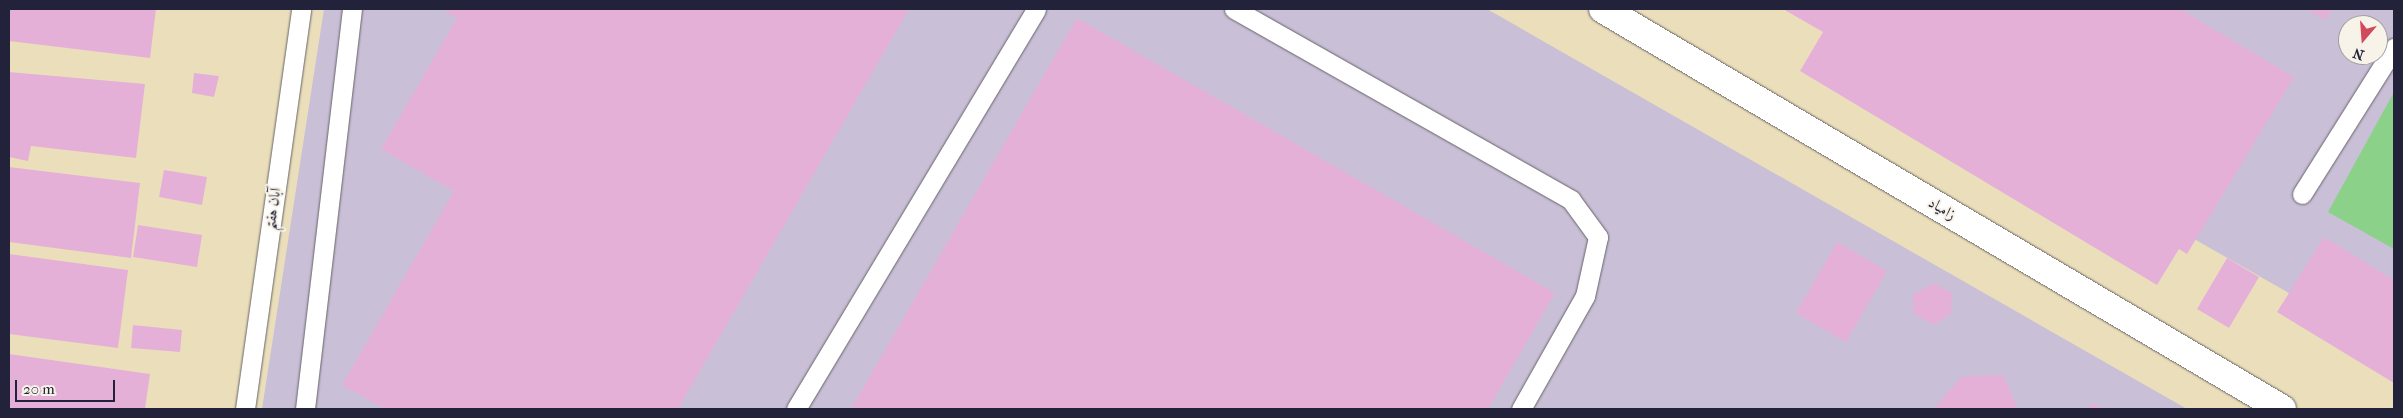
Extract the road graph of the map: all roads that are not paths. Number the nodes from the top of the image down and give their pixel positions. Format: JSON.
{"nodes":[{"id":1,"x":301,"y":9,"type":"edge"},
{"id":2,"x":352,"y":9,"type":"edge"},
{"id":3,"x":1036,"y":9,"type":"edge"},
{"id":4,"x":1603,"y":9,"type":"edge"},
{"id":5,"x":1237,"y":10,"type":"edge"},
{"id":6,"x":2394,"y":48,"type":"edge"},
{"id":7,"x":2302,"y":194,"type":"dead end"},
{"id":8,"x":245,"y":409,"type":"edge"},
{"id":9,"x":305,"y":409,"type":"edge"},
{"id":10,"x":796,"y":409,"type":"edge"},
{"id":11,"x":1521,"y":409,"type":"edge"},
{"id":12,"x":2282,"y":409,"type":"edge"}],
"edges":[{"from":1,"to":8,"type":"lane","name":"آبان هفتم"},
{"from":2,"to":9,"type":"lane"},
{"from":3,"to":10,"type":"lane"},
{"from":4,"to":12,"type":"street","name":"زامیاد"},
{"from":5,"to":11,"type":"lane"},
{"from":6,"to":7,"type":"lane"}]}
